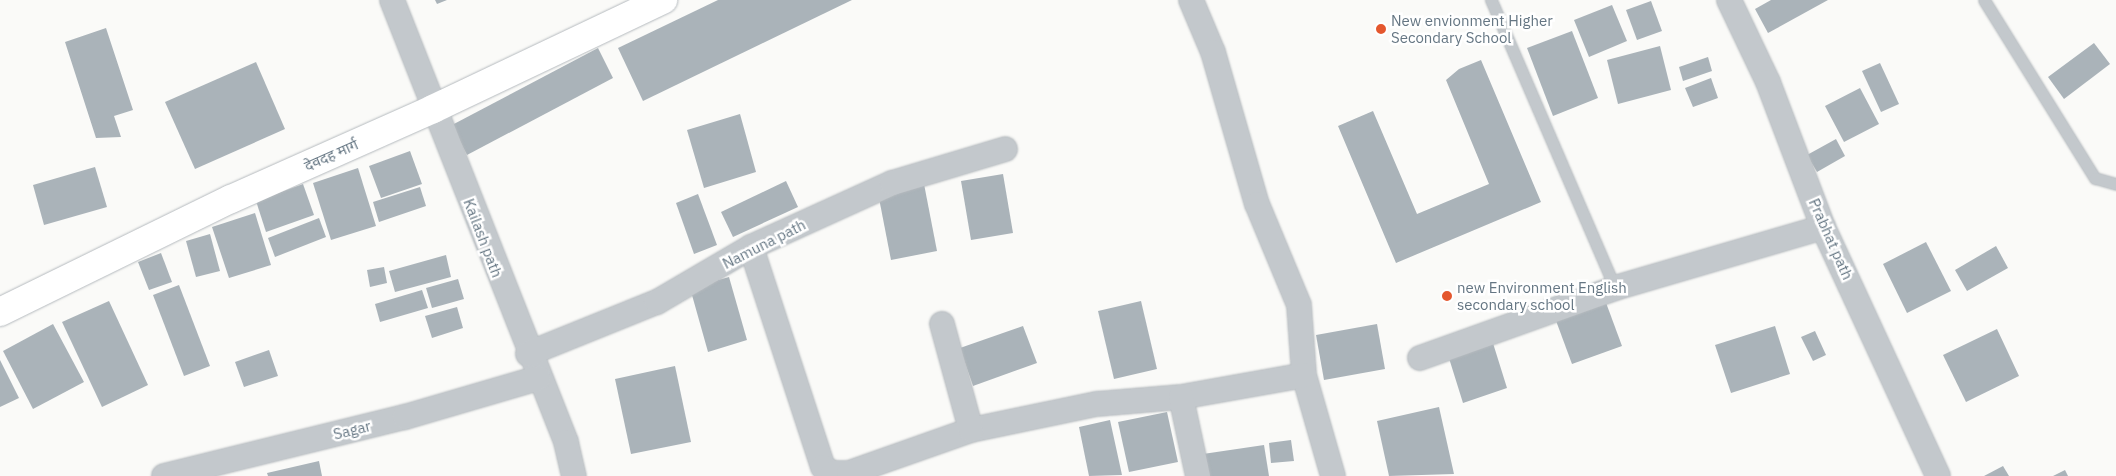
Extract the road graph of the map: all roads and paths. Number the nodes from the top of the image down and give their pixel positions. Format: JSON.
{"nodes":[{"id":1,"x":392,"y":0,"type":"edge"},
{"id":2,"x":663,"y":0,"type":"edge"},
{"id":3,"x":1191,"y":0,"type":"edge"},
{"id":4,"x":1490,"y":0,"type":"edge"},
{"id":5,"x":1729,"y":0,"type":"edge"},
{"id":6,"x":1984,"y":0,"type":"edge"},
{"id":7,"x":433,"y":109,"type":"junction"},
{"id":8,"x":1005,"y":149,"type":"dead end"},
{"id":9,"x":2116,"y":184,"type":"edge"},
{"id":10,"x":1823,"y":227,"type":"junction"},
{"id":11,"x":752,"y":247,"type":"junction"},
{"id":12,"x":1615,"y":288,"type":"junction"},
{"id":13,"x":0,"y":312,"type":"edge"},
{"id":14,"x":942,"y":324,"type":"dead end"},
{"id":15,"x":528,"y":354,"type":"junction"},
{"id":16,"x":1420,"y":358,"type":"dead end"},
{"id":17,"x":1304,"y":375,"type":"junction"},
{"id":18,"x":538,"y":378,"type":"junction"},
{"id":19,"x":1181,"y":397,"type":"junction"},
{"id":20,"x":971,"y":430,"type":"junction"},
{"id":21,"x":164,"y":476,"type":"edge"},
{"id":22,"x":574,"y":476,"type":"edge"},
{"id":23,"x":1198,"y":476,"type":"edge"},
{"id":24,"x":1333,"y":476,"type":"edge"},
{"id":25,"x":1938,"y":476,"type":"edge"}],
"edges":[{"from":1,"to":7,"type":"street","name":"Kailash path"},
{"from":2,"to":7,"type":"main road","name":"देवदह मार्ग"},
{"from":3,"to":17,"type":"street"},
{"from":4,"to":12,"type":"lane"},
{"from":5,"to":10,"type":"street","name":"Prabhat path"},
{"from":6,"to":9,"type":"lane"},
{"from":7,"to":13,"type":"main road","name":"देवदह मार्ग"},
{"from":7,"to":15,"type":"street","name":"Kailash path"},
{"from":8,"to":11,"type":"street","name":"Namuna path"},
{"from":10,"to":12,"type":"street"},
{"from":10,"to":25,"type":"street","name":"Prabhat path"},
{"from":11,"to":15,"type":"street","name":"Namuna path"},
{"from":11,"to":20,"type":"street"},
{"from":12,"to":16,"type":"street"},
{"from":14,"to":20,"type":"street"},
{"from":15,"to":18,"type":"street","name":"Kailash path"},
{"from":17,"to":19,"type":"street"},
{"from":17,"to":24,"type":"street"},
{"from":18,"to":21,"type":"street","name":"Sagar"},
{"from":18,"to":22,"type":"street","name":"Kailash path"},
{"from":19,"to":20,"type":"street"},
{"from":19,"to":23,"type":"street"}]}
